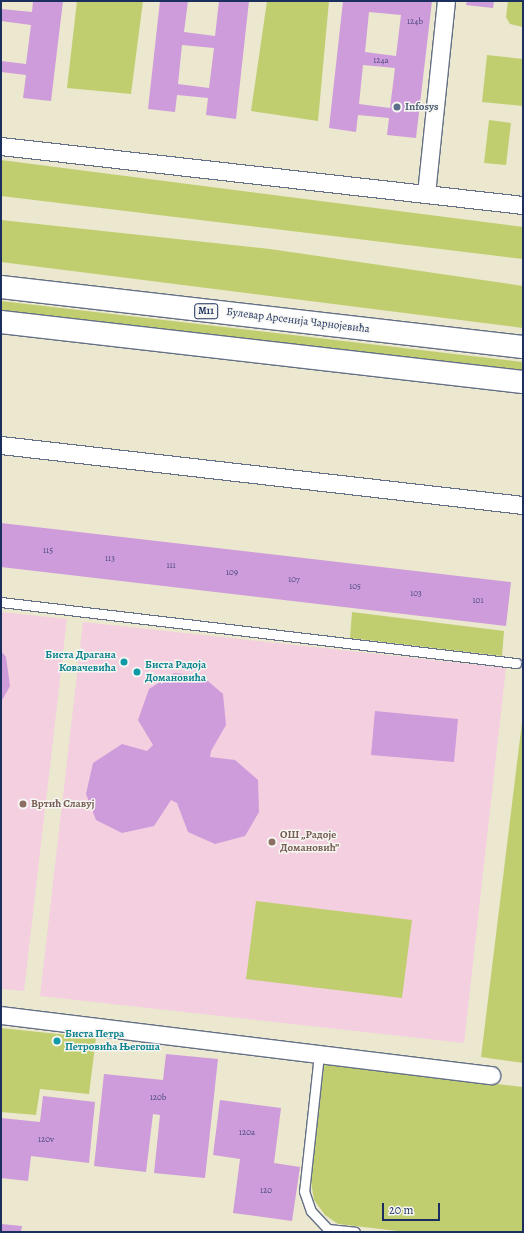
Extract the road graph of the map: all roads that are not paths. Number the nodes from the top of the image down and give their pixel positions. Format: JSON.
{"nodes":[{"id":1,"x":446,"y":1,"type":"edge"},
{"id":2,"x":1,"y":146,"type":"edge"},
{"id":3,"x":426,"y":194,"type":"junction"},
{"id":4,"x":523,"y":205,"type":"edge"},
{"id":5,"x":1,"y":287,"type":"edge"},
{"id":6,"x":1,"y":322,"type":"edge"},
{"id":7,"x":523,"y":347,"type":"edge"},
{"id":8,"x":523,"y":382,"type":"edge"},
{"id":9,"x":1,"y":445,"type":"edge"},
{"id":10,"x":523,"y":505,"type":"edge"},
{"id":11,"x":1,"y":602,"type":"edge"},
{"id":12,"x":516,"y":663,"type":"dead end"},
{"id":13,"x":1,"y":1015,"type":"edge"},
{"id":14,"x":318,"y":1054,"type":"junction"},
{"id":15,"x":491,"y":1074,"type":"dead end"},
{"id":16,"x":355,"y":1232,"type":"edge"}],
"edges":[{"from":1,"to":3,"type":"street"},
{"from":2,"to":3,"type":"street"},
{"from":3,"to":4,"type":"street"},
{"from":5,"to":7,"type":"highway","name":"Булевар Арсенија Чарнојевића","number":"M11"},
{"from":6,"to":8,"type":"highway"},
{"from":9,"to":10,"type":"street"},
{"from":11,"to":12,"type":"lane"},
{"from":13,"to":14,"type":"street"},
{"from":14,"to":15,"type":"street"},
{"from":14,"to":16,"type":"lane"}]}
